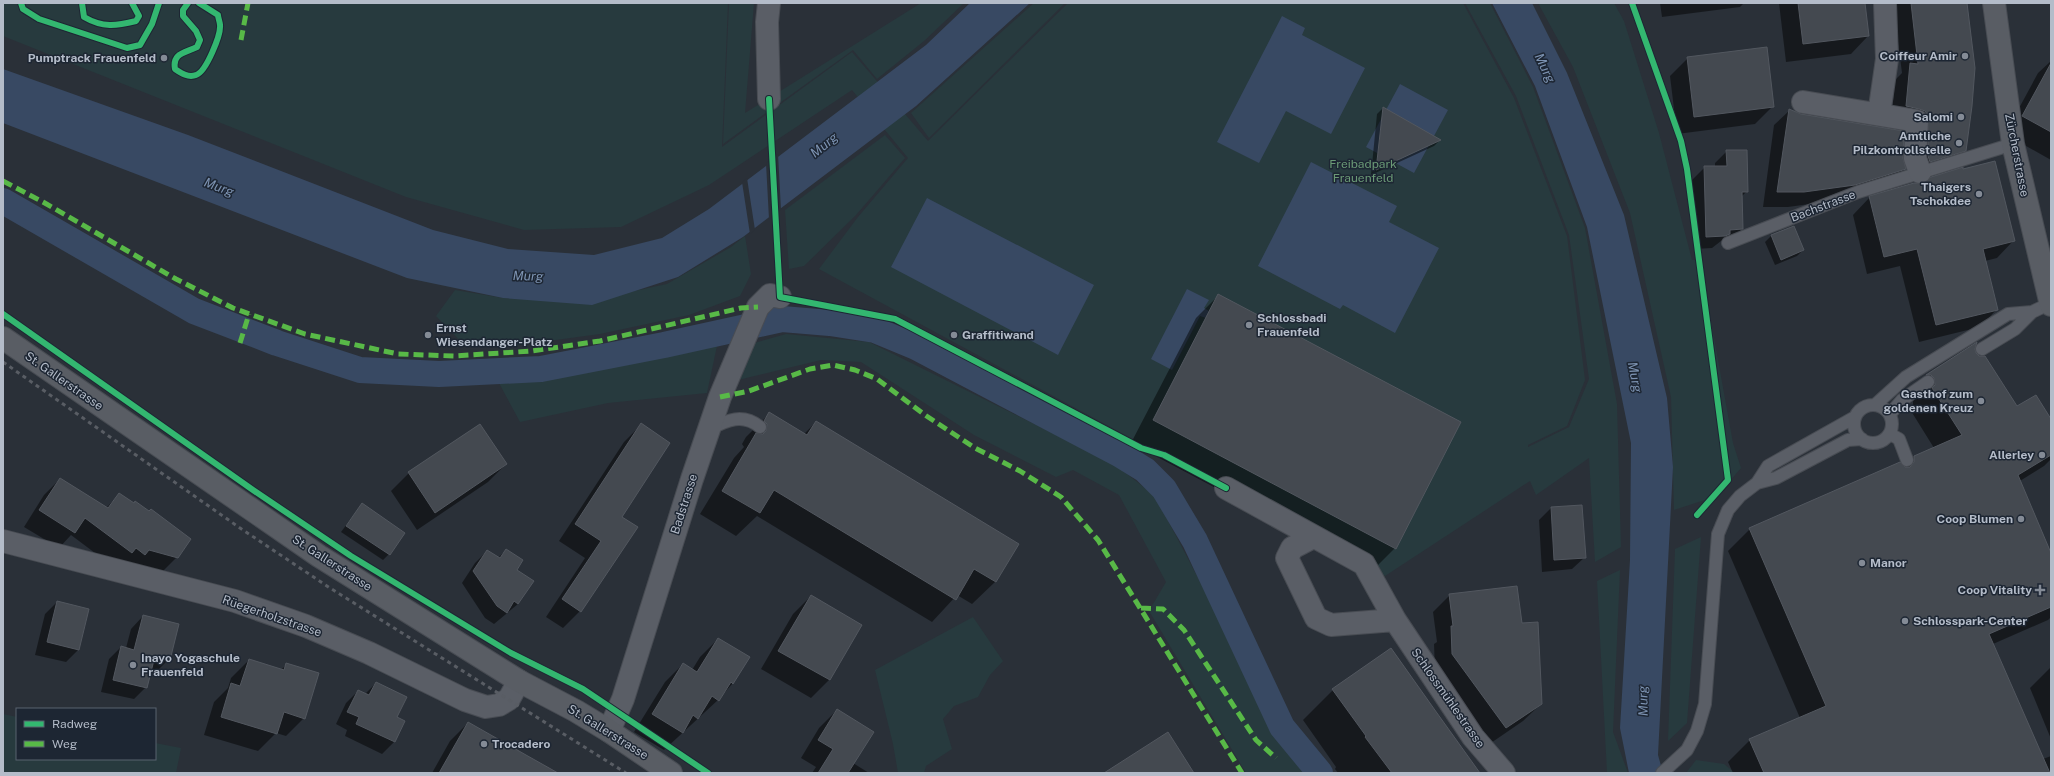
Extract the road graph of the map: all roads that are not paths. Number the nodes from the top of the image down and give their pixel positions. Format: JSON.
{"nodes":[{"id":1,"x":769,"y":3,"type":"edge"},
{"id":2,"x":1885,"y":3,"type":"edge"},
{"id":3,"x":1994,"y":3,"type":"edge"},
{"id":4,"x":769,"y":99,"type":"dead end"},
{"id":5,"x":1803,"y":102,"type":"dead end"},
{"id":6,"x":1879,"y":114,"type":"junction"},
{"id":7,"x":2013,"y":144,"type":"junction"},
{"id":8,"x":1920,"y":172,"type":"junction"},
{"id":9,"x":1728,"y":243,"type":"dead end"},
{"id":10,"x":780,"y":297,"type":"dead end"},
{"id":11,"x":2046,"y":300,"type":"edge"},
{"id":12,"x":3,"y":338,"type":"edge"},
{"id":13,"x":1982,"y":349,"type":"dead end"},
{"id":14,"x":1928,"y":382,"type":"dead end"},
{"id":15,"x":1875,"y":404,"type":"junction"},
{"id":16,"x":1890,"y":414,"type":"junction"},
{"id":17,"x":1855,"y":417,"type":"junction"},
{"id":18,"x":760,"y":427,"type":"dead end"},
{"id":19,"x":708,"y":430,"type":"junction"},
{"id":20,"x":1890,"y":434,"type":"junction"},
{"id":21,"x":1862,"y":439,"type":"junction"},
{"id":22,"x":1907,"y":460,"type":"dead end"},
{"id":23,"x":1757,"y":483,"type":"junction"},
{"id":24,"x":1226,"y":488,"type":"dead end"},
{"id":25,"x":1313,"y":536,"type":"junction"},
{"id":26,"x":3,"y":541,"type":"edge"},
{"id":27,"x":1395,"y":620,"type":"junction"},
{"id":28,"x":519,"y":681,"type":"junction"},
{"id":29,"x":609,"y":731,"type":"junction"},
{"id":30,"x":660,"y":770,"type":"edge"},
{"id":31,"x":1504,"y":773,"type":"edge"},
{"id":32,"x":1662,"y":773,"type":"edge"}],
"edges":[{"from":1,"to":4,"type":"street"},
{"from":2,"to":6,"type":"street"},
{"from":3,"to":7,"type":"main road","name":"Zürcherstrasse"},
{"from":5,"to":6,"type":"street"},
{"from":6,"to":8,"type":"street"},
{"from":7,"to":8,"type":"lane","name":"Bachstrasse"},
{"from":7,"to":11,"type":"main road","name":"Zürcherstrasse"},
{"from":8,"to":9,"type":"lane","name":"Bachstrasse"},
{"from":10,"to":19,"type":"street","name":"Badstrasse"},
{"from":11,"to":13,"type":"lane"},
{"from":11,"to":15,"type":"lane"},
{"from":12,"to":28,"type":"main road","name":"St. Gallerstrasse"},
{"from":14,"to":16,"type":"lane"},
{"from":15,"to":16,"type":"lane"},
{"from":15,"to":17,"type":"lane"},
{"from":16,"to":20,"type":"lane"},
{"from":17,"to":21,"type":"lane"},
{"from":17,"to":23,"type":"lane"},
{"from":18,"to":19,"type":"lane"},
{"from":19,"to":29,"type":"street","name":"Badstrasse"},
{"from":20,"to":21,"type":"lane"},
{"from":20,"to":22,"type":"lane"},
{"from":21,"to":23,"type":"lane"},
{"from":23,"to":32,"type":"lane"},
{"from":24,"to":25,"type":"street","name":"Schlossmühlestrasse"},
{"from":25,"to":27,"type":"street","name":"Schlossmühlestrasse"},
{"from":25,"to":27,"type":"street"},
{"from":26,"to":28,"type":"street","name":"Rüegerholzstrasse"},
{"from":27,"to":31,"type":"street","name":"Schlossmühlestrasse"},
{"from":28,"to":29,"type":"main road","name":"St. Gallerstrasse"},
{"from":29,"to":30,"type":"main road","name":"St. Gallerstrasse"}]}
